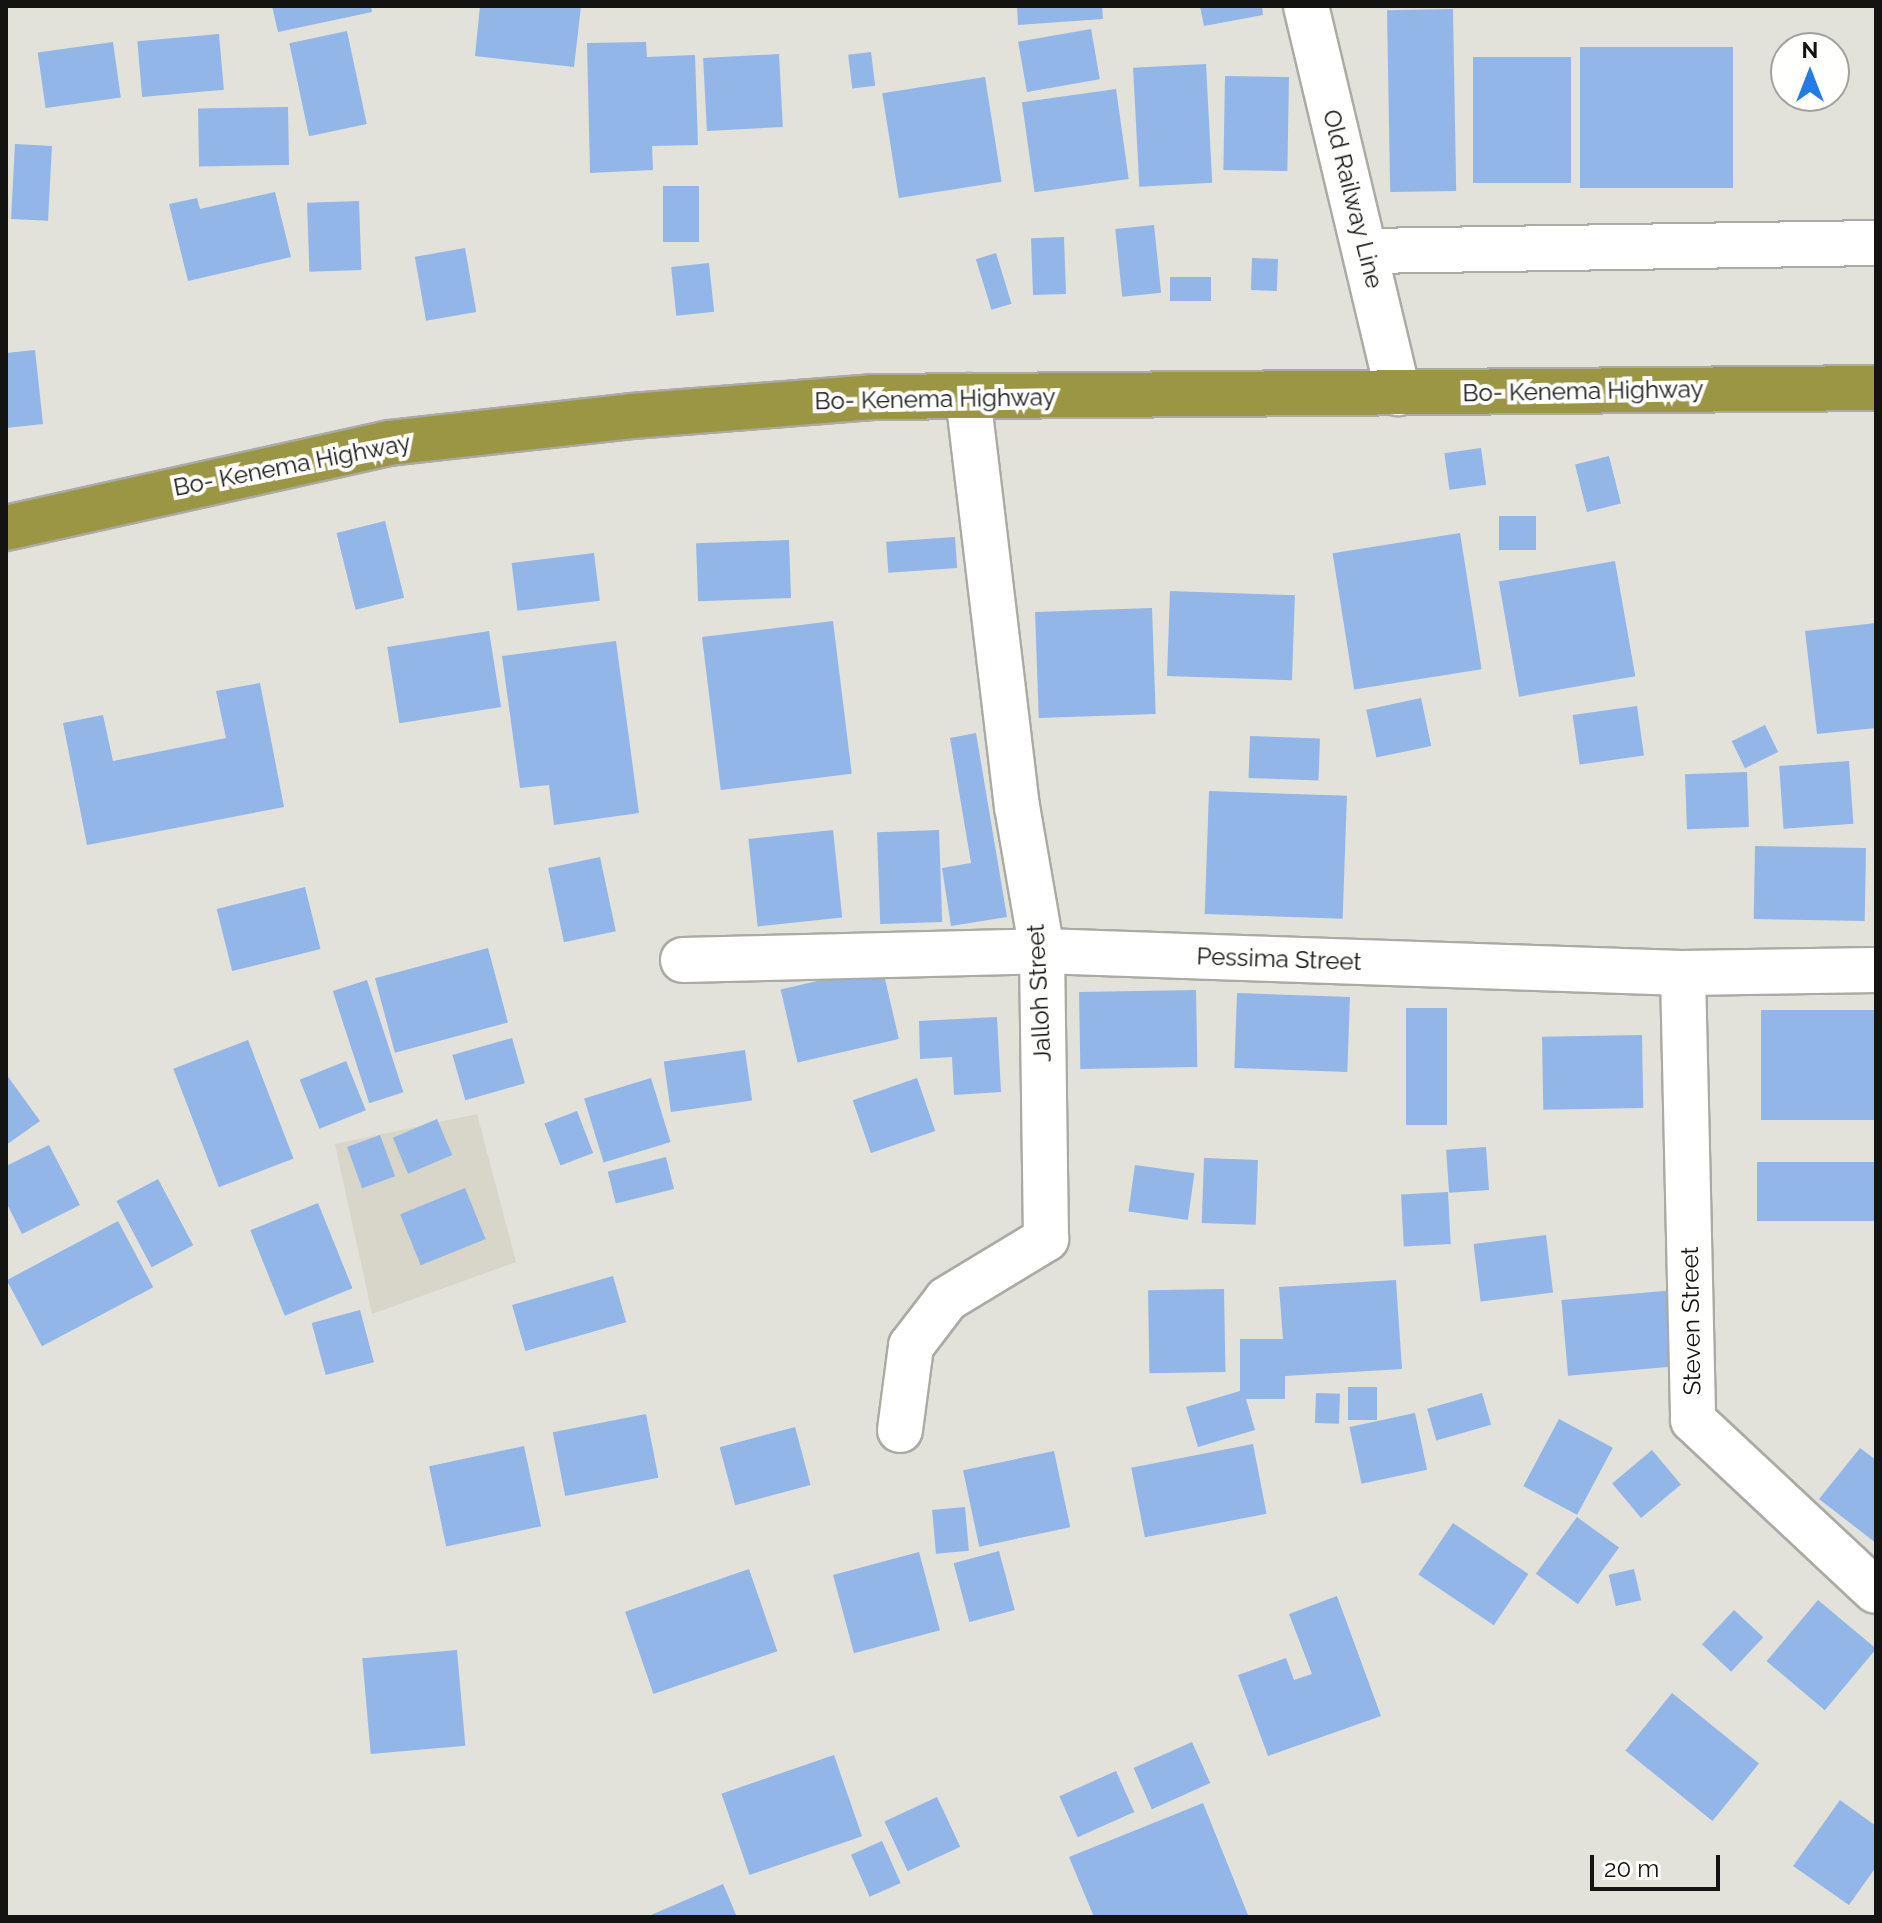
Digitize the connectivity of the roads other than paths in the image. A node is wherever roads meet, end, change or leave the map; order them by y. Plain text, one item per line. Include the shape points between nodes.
1 (1306, 6) edge
2 (1876, 243) edge
3 (1367, 251) junction
4 (1876, 388) edge
5 (1398, 393) junction
6 (968, 396) junction
7 (6, 528) edge
8 (1042, 951) junction
9 (683, 960) dead end
10 (1876, 970) edge
11 (1683, 973) junction
12 (900, 1430) dead end
13 (1876, 1591) edge

1 - 3 street, Old Railway Line
2 - 3 street
3 - 5 street, Old Railway Line
4 - 5 highway, Bo- Kenema Highway
5 - 6 highway, Bo- Kenema Highway
6 - 7 highway, Bo- Kenema Highway via 872,397 632,416 389,443
6 - 8 street, Jalloh Street via 1017,807
8 - 9 street, Pessima Street
8 - 11 street, Pessima Street
8 - 12 street, Jalloh Street via 1046,1239 947,1299 911,1346
10 - 11 street, Pessima Street
11 - 13 street, Steven Street via 1693,1420

